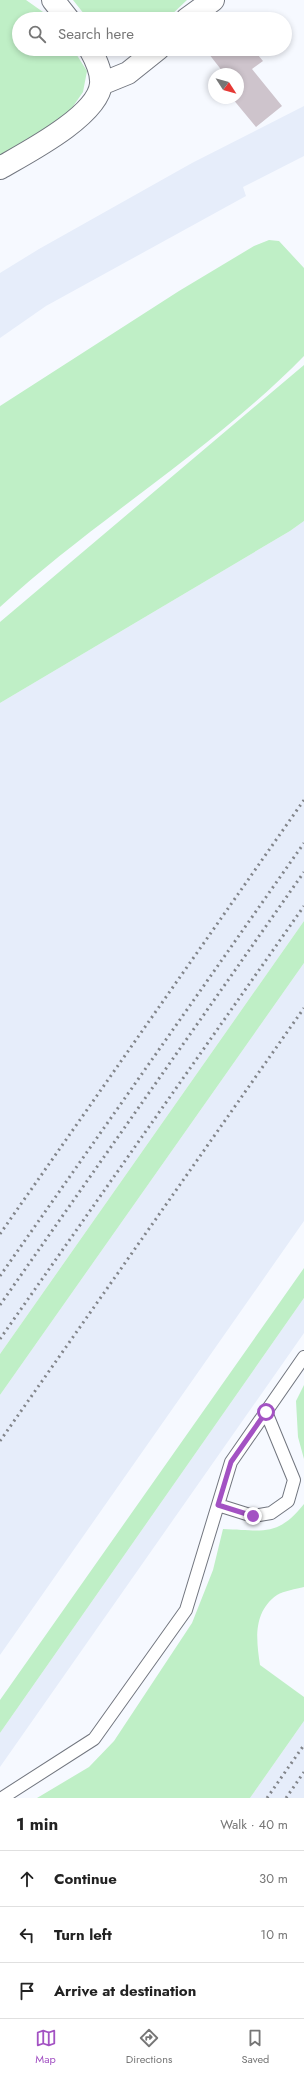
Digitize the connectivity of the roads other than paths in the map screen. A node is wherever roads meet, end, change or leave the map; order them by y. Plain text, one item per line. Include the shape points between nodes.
1 (53, 0) edge
2 (213, 0) edge
3 (62, 12) edge
4 (197, 12) edge
5 (94, 56) edge
6 (149, 56) edge
7 (101, 84) junction
8 (0, 168) edge
9 (304, 1357) edge
10 (266, 1412) junction
11 (218, 1505) junction
12 (2, 1798) edge

1 - 3 street
2 - 4 street
5 - 7 street
6 - 7 street via 128,73
7 - 8 street via 94,101 63,131
9 - 10 lane
10 - 11 lane via 231,1462
10 - 11 lane via 294,1480 288,1501 271,1513 253,1516
11 - 12 lane via 186,1610 94,1739

